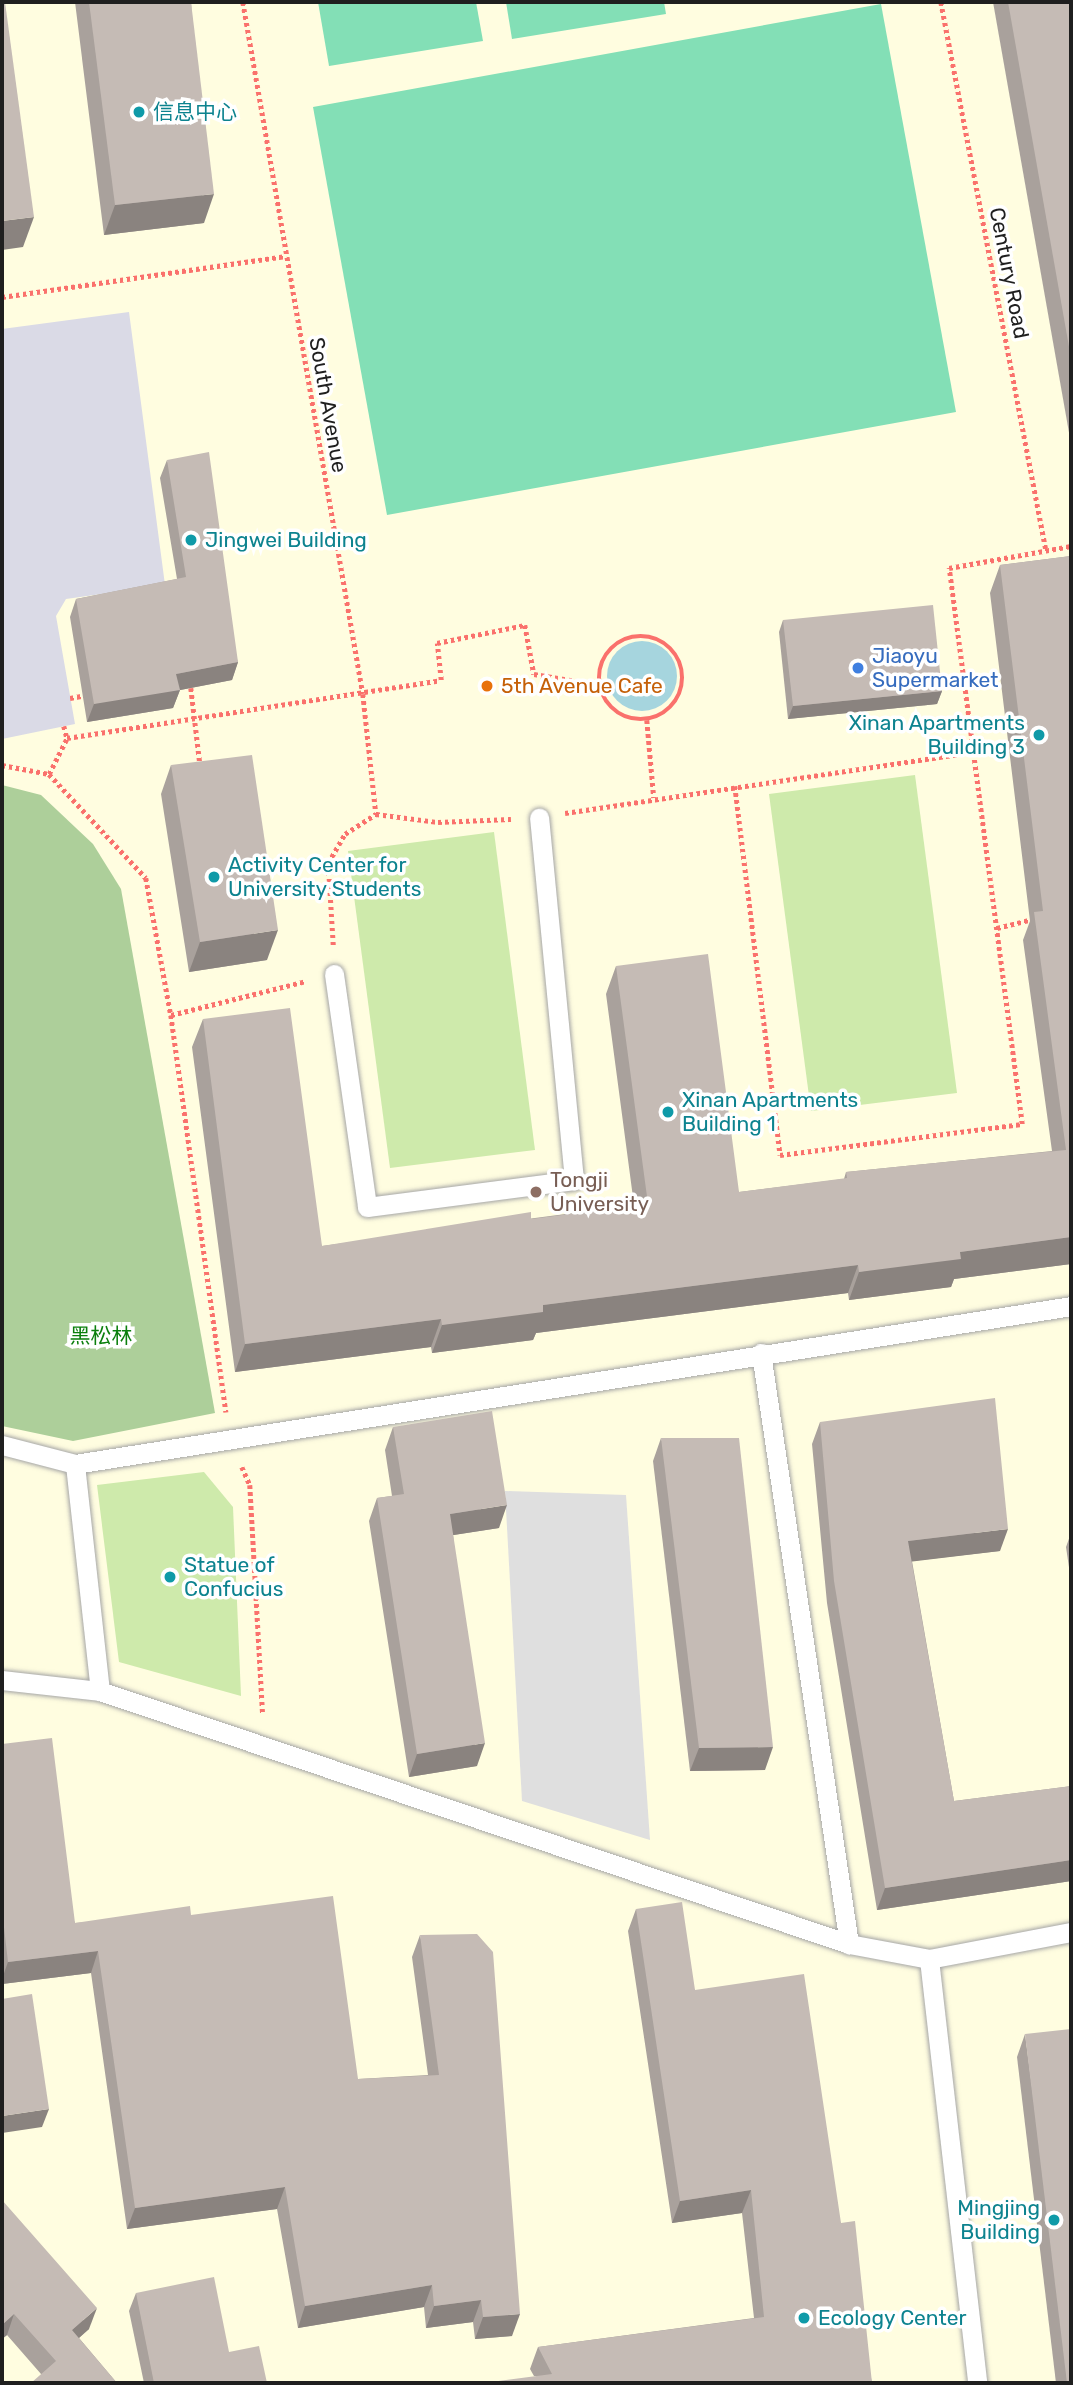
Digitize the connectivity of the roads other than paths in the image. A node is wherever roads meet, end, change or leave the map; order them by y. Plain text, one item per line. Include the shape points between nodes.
1 (539, 818) dead end
2 (334, 974) dead end
3 (1071, 1306) edge
4 (761, 1353) junction
5 (2, 1445) edge
6 (75, 1464) junction
7 (2, 1680) edge
8 (100, 1691) junction
9 (1071, 1932) edge
10 (849, 1944) junction
11 (929, 1959) junction
12 (977, 2383) edge

1 - 2 lane via 574,1180 367,1207
3 - 4 lane
4 - 6 lane
4 - 10 lane
5 - 6 lane
6 - 8 lane
7 - 8 lane
8 - 10 lane
9 - 11 lane
10 - 11 lane
11 - 12 lane

